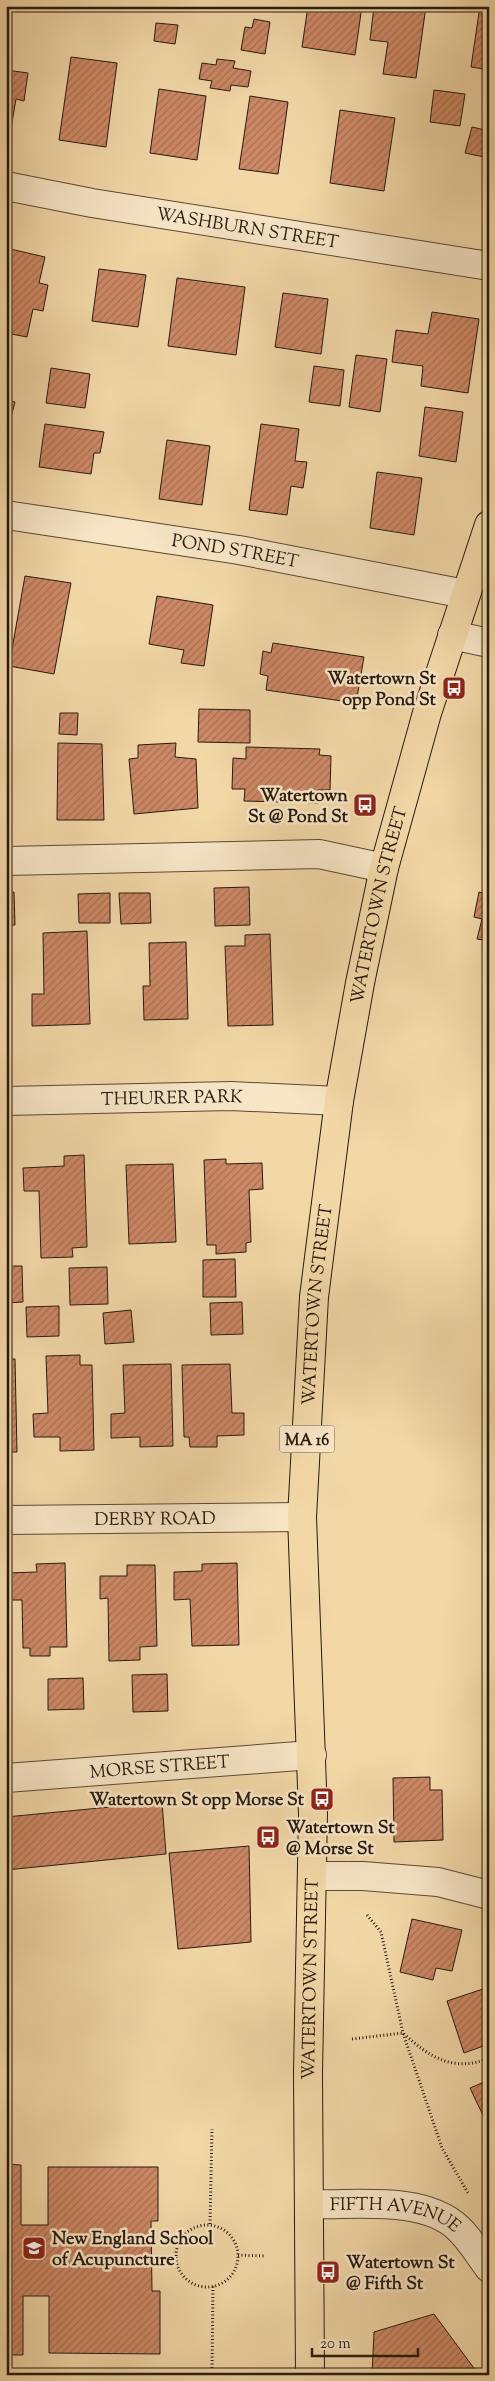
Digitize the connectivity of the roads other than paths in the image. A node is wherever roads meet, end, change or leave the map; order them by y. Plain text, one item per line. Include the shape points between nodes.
1 (6, 186) edge
2 (489, 266) edge
3 (6, 515) edge
4 (489, 525) edge
5 (465, 594) junction
6 (452, 635) junction
7 (489, 643) edge
8 (6, 862) edge
9 (384, 868) junction
10 (339, 1100) junction
11 (6, 1101) edge
12 (302, 1517) junction
13 (6, 1520) edge
14 (312, 1755) junction
15 (6, 1778) edge
16 (312, 1876) junction
17 (489, 1895) edge
18 (309, 2204) junction
19 (489, 2268) edge
20 (310, 2375) edge

1 - 2 street, WASHBURN STREET via 102,205
3 - 5 street, POND STREET via 239,550
4 - 5 main road, WATERTOWN STREET / MA 16
5 - 6 main road, WATERTOWN STREET / MA 16
6 - 7 street
6 - 9 main road, WATERTOWN STREET / MA 16 via 404,789
8 - 9 street via 319,854
9 - 10 main road, WATERTOWN STREET / MA 16
10 - 11 street, THEURER PARK via 231,1096
10 - 12 main road, WATERTOWN STREET / MA 16 via 314,1297
12 - 13 street, DERBY ROAD
12 - 14 main road, WATERTOWN STREET / MA 16
14 - 15 street, MORSE STREET
14 - 16 main road, WATERTOWN STREET / MA 16
16 - 17 street via 438,1882
16 - 18 main road, WATERTOWN STREET / MA 16
18 - 19 street, FIFTH AVENUE via 410,2206 432,2211 459,2228
18 - 20 main road, WATERTOWN STREET / MA 16

